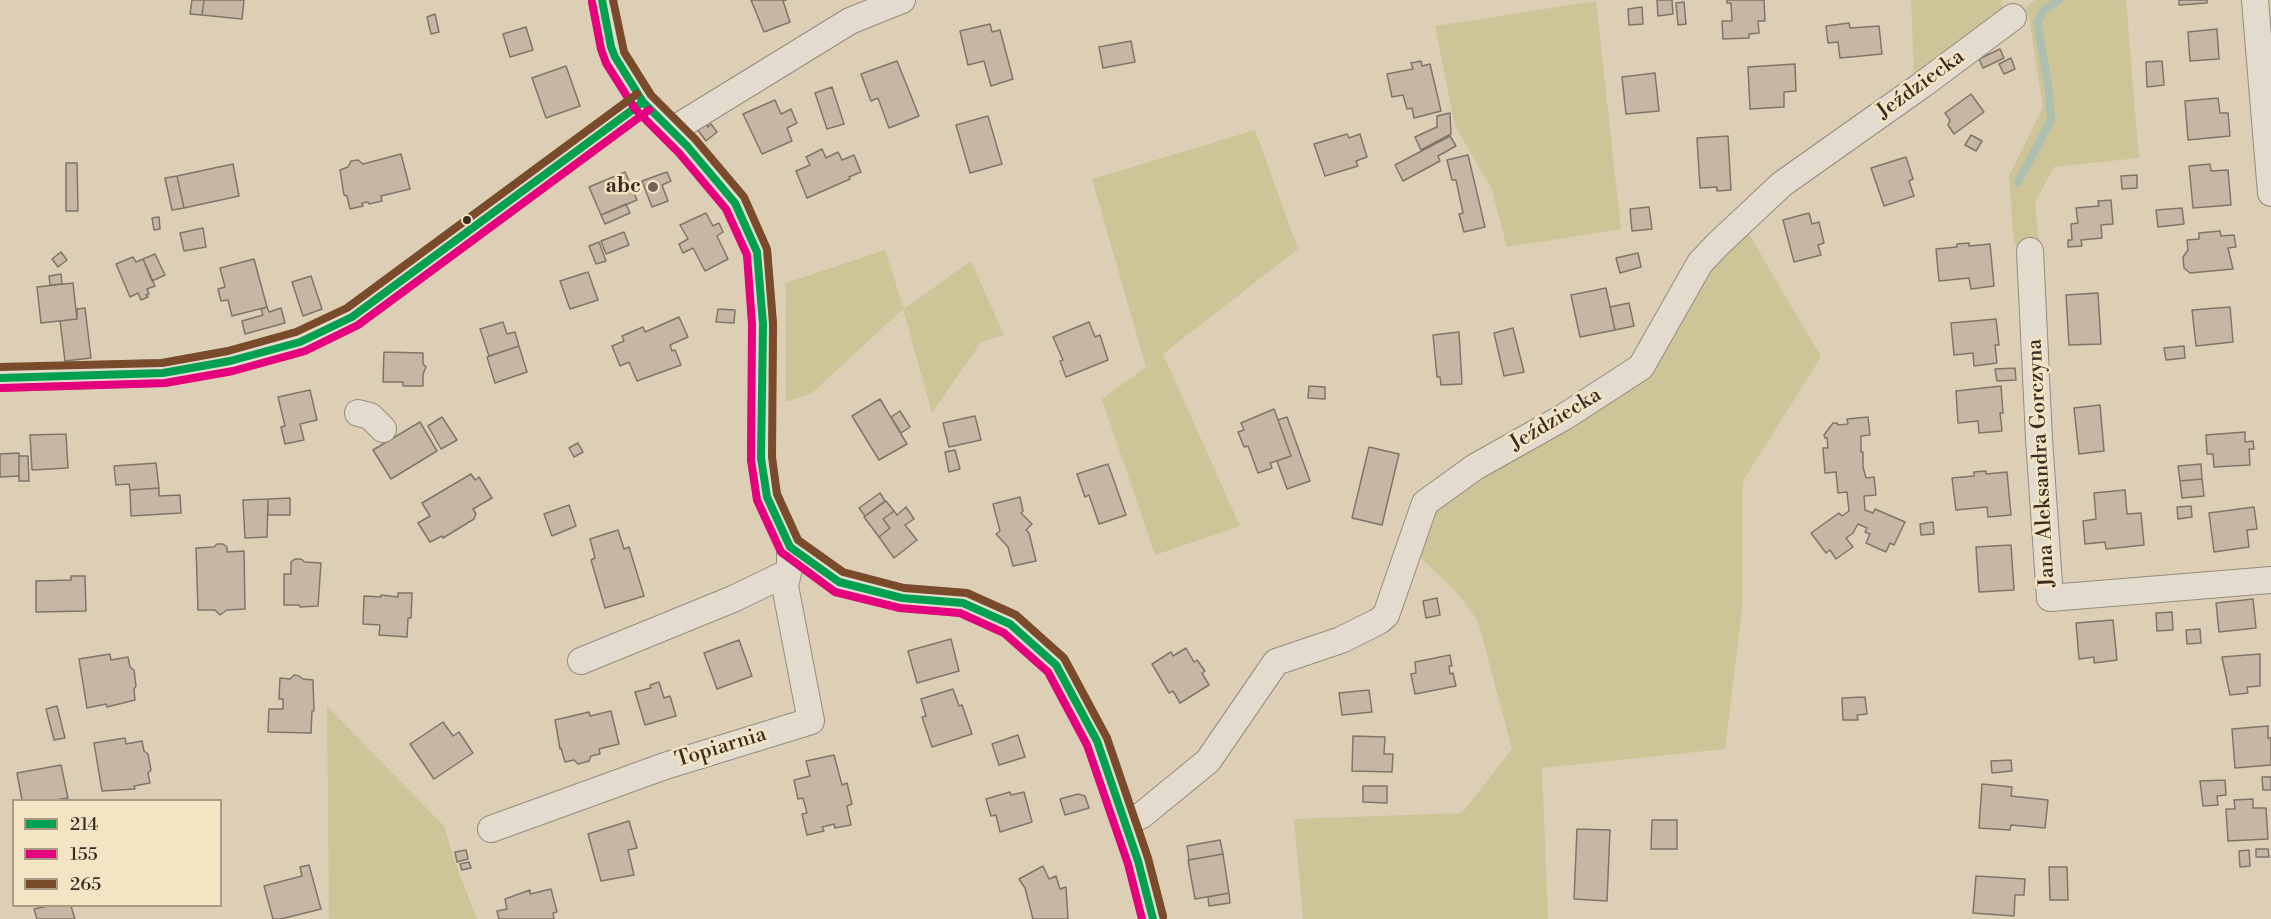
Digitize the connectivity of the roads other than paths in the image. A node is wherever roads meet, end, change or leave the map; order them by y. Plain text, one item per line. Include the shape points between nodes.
1 (602, 0) edge
2 (902, 0) edge
3 (2255, 0) edge
4 (2013, 16) dead end
5 (643, 102) junction
6 (671, 131) junction
7 (2271, 193) edge
8 (2030, 251) dead end
9 (0, 378) edge
10 (358, 413) dead end
11 (383, 429) dead end
12 (790, 547) junction
13 (787, 573) junction
14 (2271, 580) edge
15 (581, 661) dead end
16 (1125, 823) junction
17 (491, 829) dead end
18 (1153, 919) edge

1 - 5 street via 615,57
2 - 6 street via 850,21
3 - 7 street
4 - 16 street, Jeździecka via 1782,184 1718,244 1700,263 1641,367 1564,417 1475,467 1425,503 1386,615 1341,640 1276,662 1208,761 1142,815
5 - 6 street
5 - 9 street via 352,317 300,342 230,361 163,373
6 - 12 street via 735,203 757,252 763,324 761,458 766,497
8 - 14 street, Jana Aleksandra Gorczyna via 2050,597
10 - 11 street via 370,416
12 - 13 street, Topiarnia
12 - 16 street via 839,582 902,598 963,603 1010,624 1056,664 1097,741
13 - 15 street
13 - 17 street, Topiarnia via 785,586 811,721 665,766
16 - 18 street

